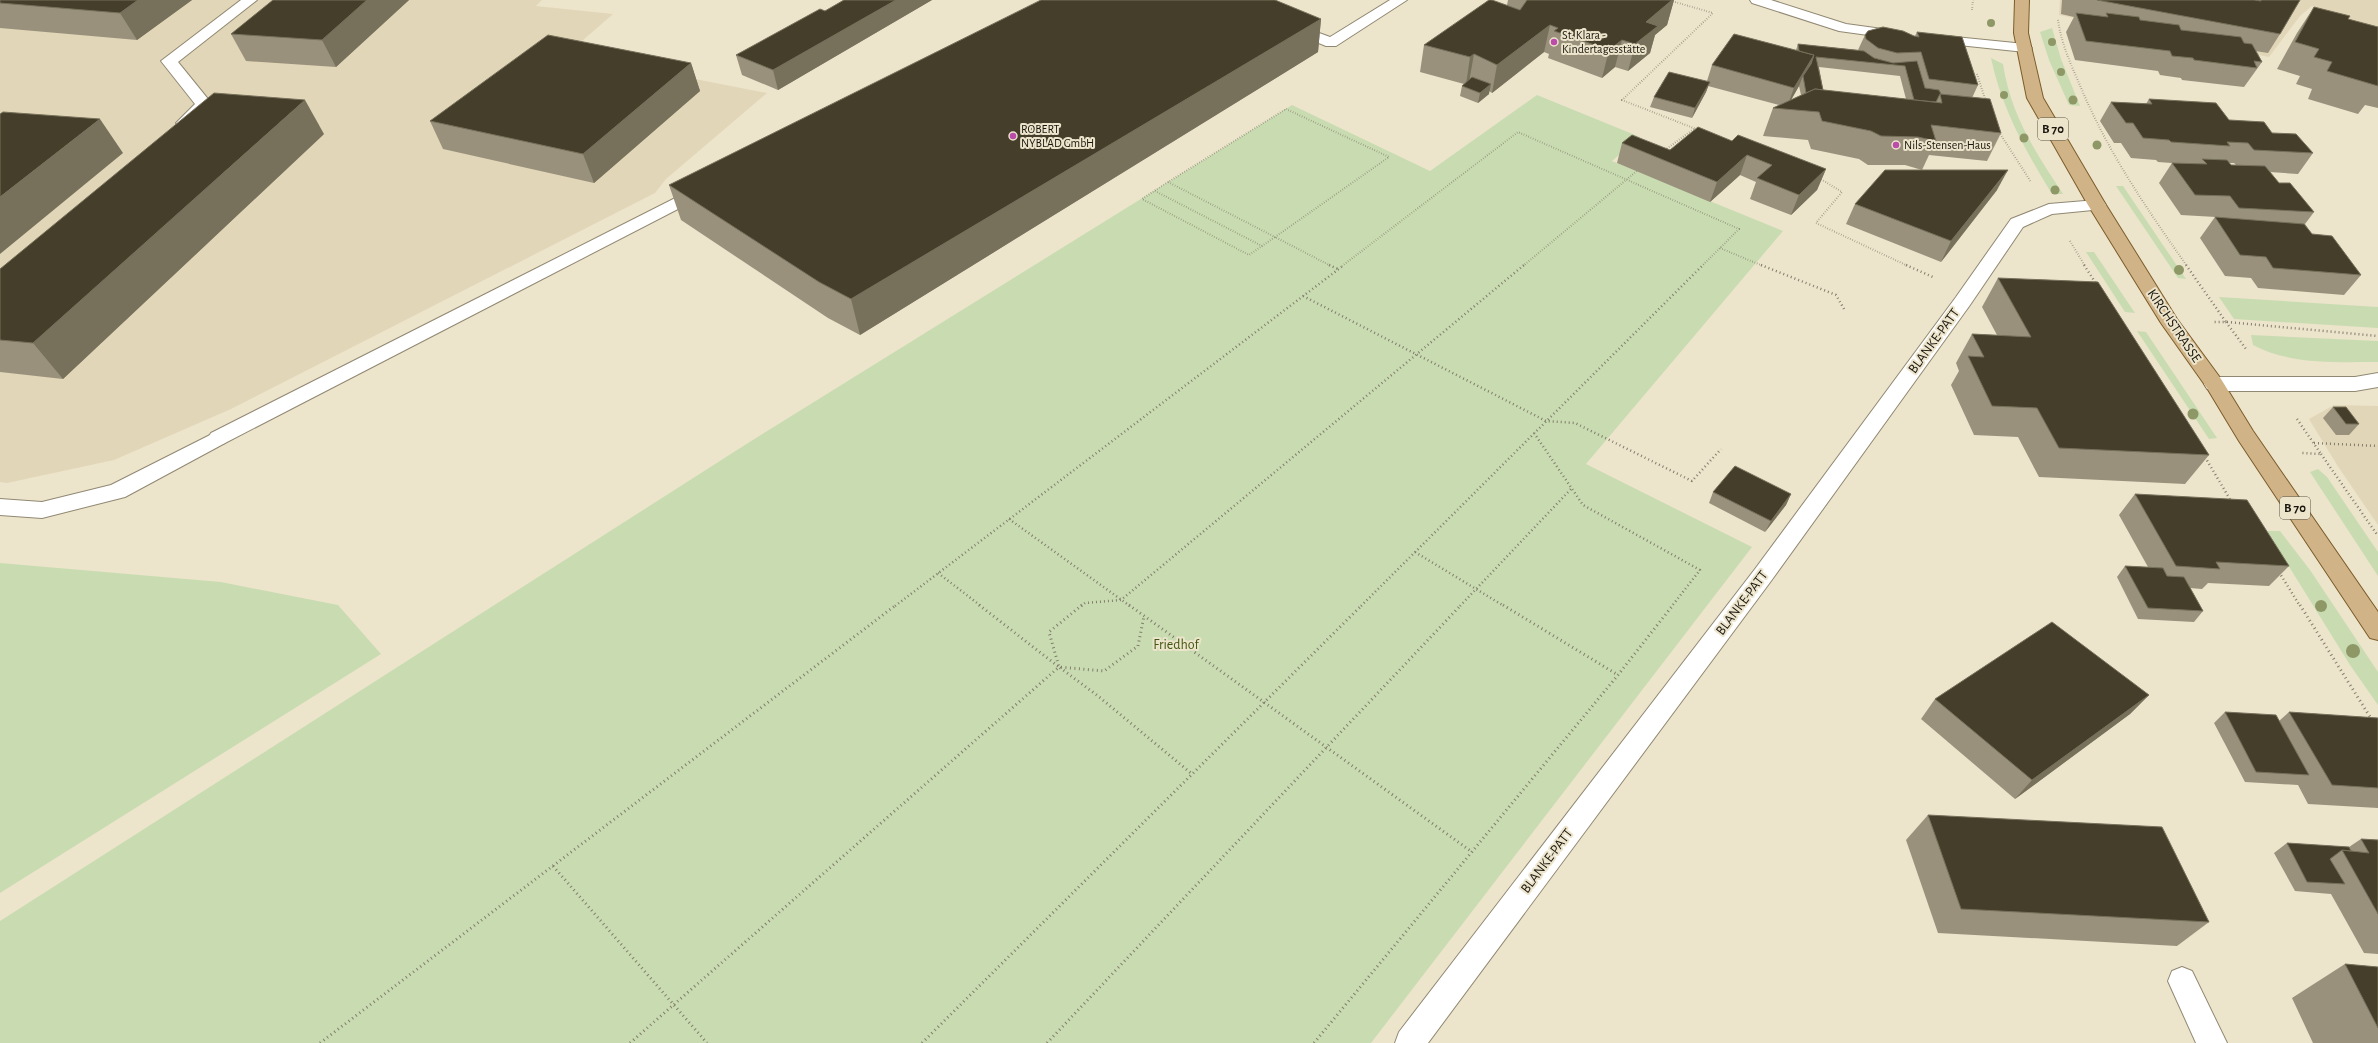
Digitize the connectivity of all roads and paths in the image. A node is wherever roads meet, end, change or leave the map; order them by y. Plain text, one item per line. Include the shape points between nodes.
1 (250, 0) edge
2 (1400, 0) edge
3 (1668, 0) edge
4 (1757, 0) edge
5 (1973, 0) edge
6 (2022, 0) edge
7 (1281, 22) edge
8 (1971, 42) junction
9 (2025, 48) junction
10 (1988, 105) edge
11 (1996, 125) edge
12 (1695, 128) junction
13 (175, 131) edge
14 (1701, 131) edge
15 (1663, 152) edge
16 (1644, 166) edge
17 (1816, 176) edge
18 (1625, 179) junction
19 (716, 182) edge
20 (1168, 182) junction
21 (1155, 191) junction
22 (2097, 205) junction
23 (2049, 209) junction
24 (1275, 238) junction
25 (1262, 246) junction
26 (1720, 248) junction
27 (1338, 269) junction
28 (1968, 293) junction
29 (1303, 296) junction
30 (1844, 309) dead end
31 (2226, 322) dead end
32 (2378, 336) edge
33 (1418, 355) junction
34 (2378, 380) edge
35 (2214, 384) junction
36 (1546, 421) junction
37 (1534, 433) junction
38 (2314, 443) dead end
39 (2378, 446) edge
40 (1721, 449) dead end
41 (2321, 454) dead end
42 (2204, 455) edge
43 (1572, 489) junction
44 (0, 507) edge
45 (2235, 508) edge
46 (1009, 519) junction
47 (2378, 536) edge
48 (1415, 552) junction
49 (2275, 567) edge
50 (938, 573) junction
51 (1477, 589) junction
52 (1121, 600) junction
53 (1144, 616) junction
54 (2378, 631) edge
55 (1059, 667) junction
56 (1618, 675) junction
57 (1264, 703) junction
58 (2374, 723) edge
59 (1327, 748) junction
60 (1192, 774) junction
61 (1472, 852) junction
62 (553, 866) junction
63 (2182, 981) dead end
64 (674, 1006) junction
65 (320, 1043) edge
66 (630, 1043) edge
67 (707, 1043) edge
68 (922, 1043) edge
69 (1047, 1043) edge
70 (1314, 1043) edge
71 (1410, 1043) edge
72 (2212, 1043) edge

1 - 13 street via 169,61 204,104
2 - 7 street via 1331,43
3 - 12 path via 1713,13 1622,100
4 - 8 street via 1844,28 1913,38
5 - 8 path
6 - 9 main road, KIRCHSTRASSE / B 70 via 2021,33
8 - 9 street
8 - 10 path via 1979,85
9 - 22 main road, KIRCHSTRASSE / B 70 via 2035,98
11 - 23 path
12 - 14 path
12 - 15 path
16 - 18 path
17 - 28 path via 1842,192 1816,223
18 - 26 path via 1738,229
18 - 27 path via 1518,132
18 - 33 path
19 - 44 street via 117,491 42,510
20 - 21 path
20 - 24 path
20 - 24 path via 1286,109 1389,157
21 - 25 path
21 - 25 path via 1142,199 1249,255
22 - 23 street, BLANKE-PATT
22 - 35 main road, KIRCHSTRASSE / B 70 via 2170,323
23 - 28 street, BLANKE-PATT via 2017,223
24 - 25 path
24 - 27 path
26 - 30 path via 1836,295
26 - 36 path
27 - 29 path
28 - 71 street, BLANKE-PATT via 1758,581
29 - 33 path
29 - 46 path
31 - 32 path
33 - 36 path
33 - 52 path
34 - 35 street via 2355,384
35 - 54 main road, KIRCHSTRASSE / B 70 via 2246,436
36 - 37 path
36 - 40 path via 1575,423 1692,481
37 - 43 path
37 - 48 path
38 - 39 path
41 - 47 path
42 - 45 path
43 - 51 path
43 - 56 path via 1583,505 1700,570
46 - 50 path
46 - 52 path
48 - 51 path
48 - 57 path
49 - 58 path
50 - 55 path
50 - 62 path
51 - 56 path
51 - 59 path
52 - 53 path
52 - 55 path via 1085,603 1049,632
53 - 55 path via 1138,646 1104,671
53 - 57 path
55 - 60 path
55 - 64 path
56 - 61 path
57 - 59 path
57 - 60 path
59 - 61 path
59 - 69 path
60 - 68 path
61 - 70 path
62 - 64 path
62 - 65 path
63 - 72 street
64 - 66 path
64 - 67 path

